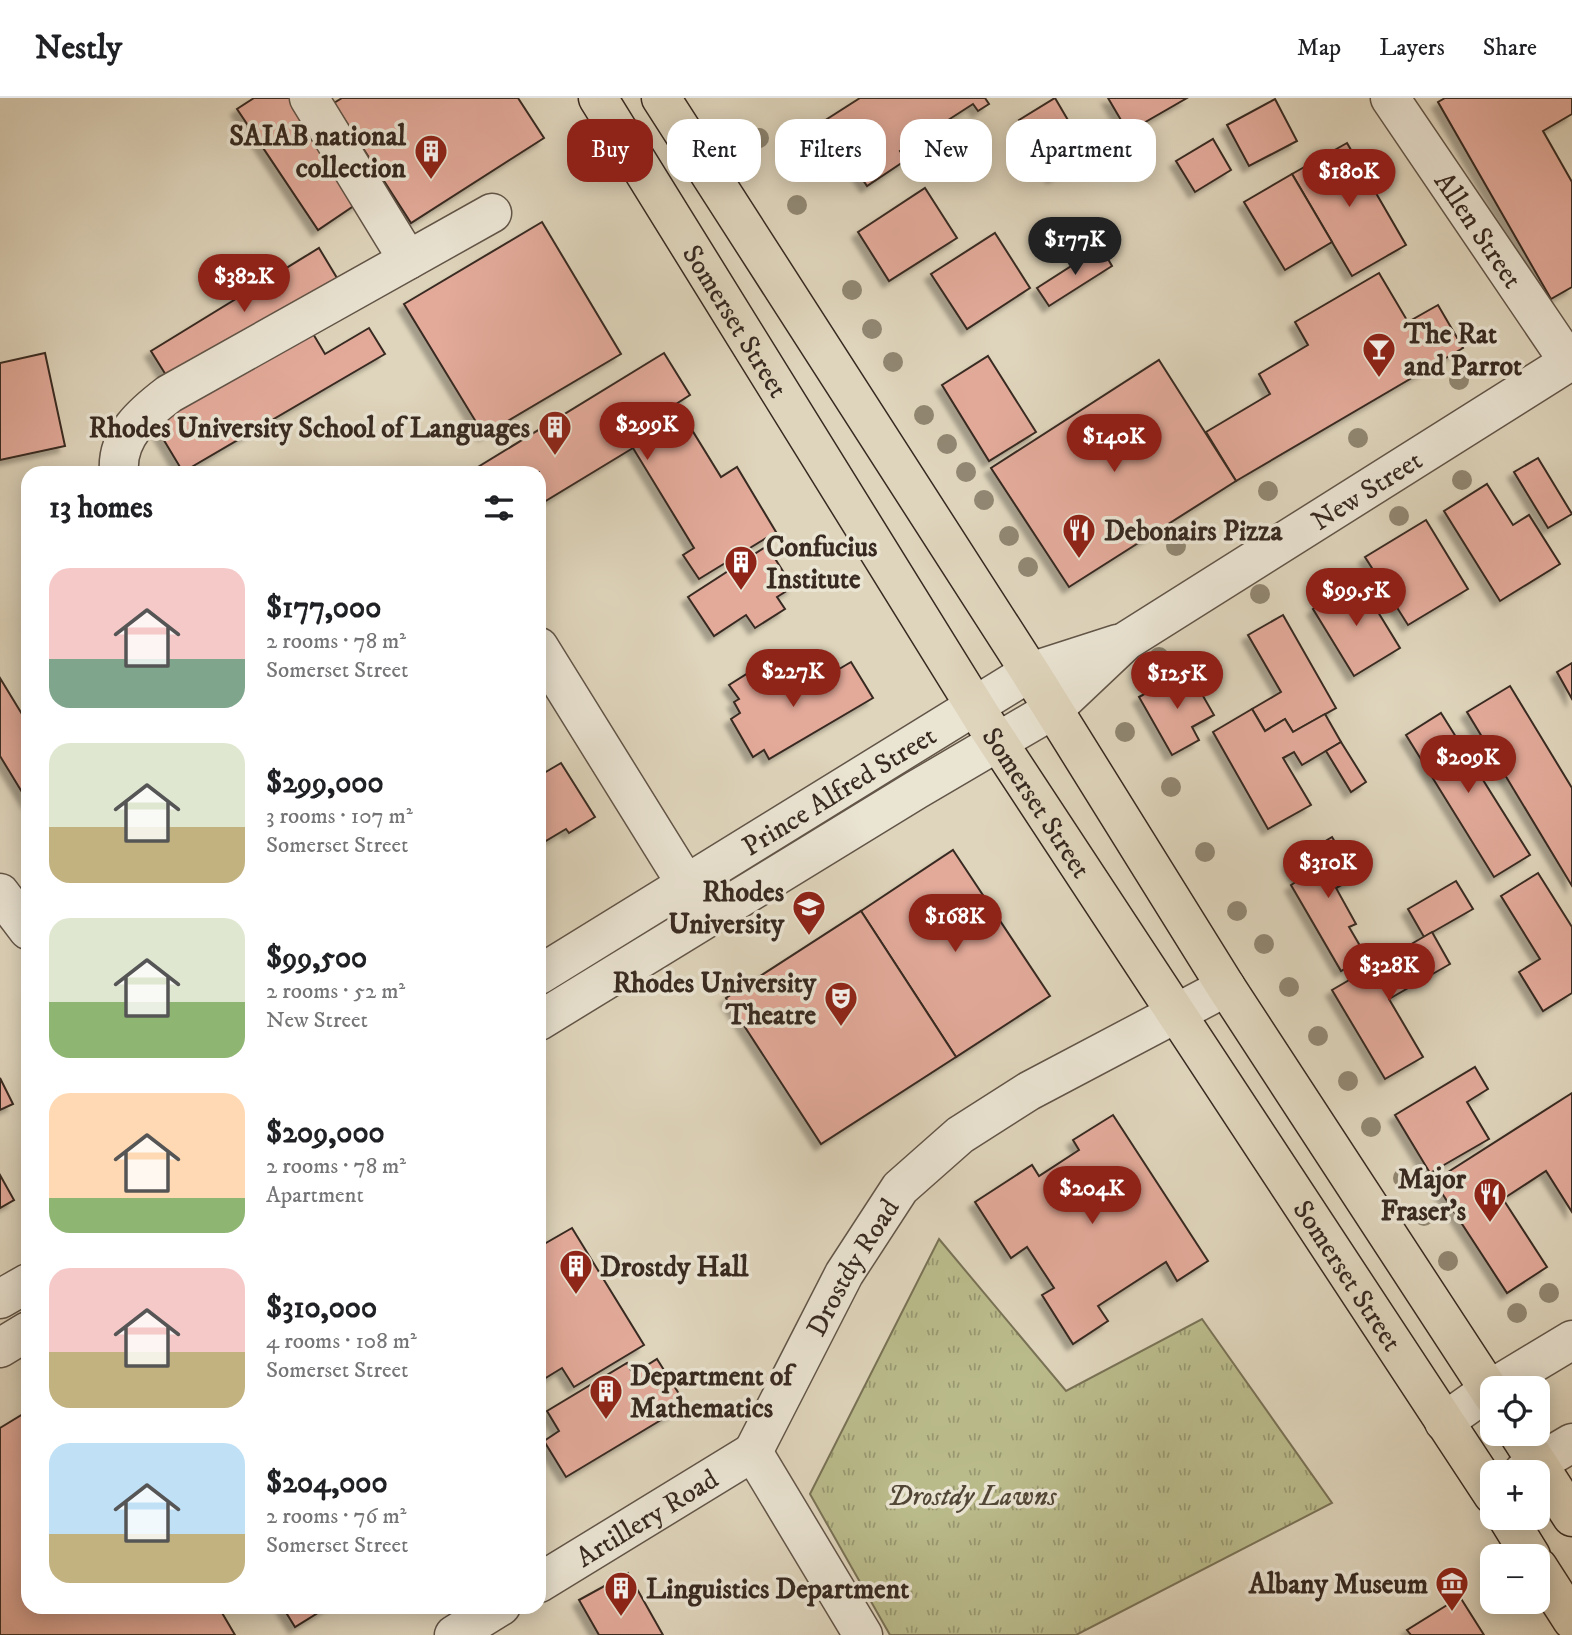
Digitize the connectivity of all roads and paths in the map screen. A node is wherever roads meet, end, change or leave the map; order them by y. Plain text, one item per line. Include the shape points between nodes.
1 (309, 98) edge
2 (598, 98) edge
3 (661, 98) edge
4 (1399, 101) edge
5 (492, 213) dead end
6 (408, 260) junction
7 (1571, 361) edge
8 (119, 466) edge
9 (1126, 641) junction
10 (546, 658) edge
11 (1030, 672) junction
12 (974, 706) junction
13 (1054, 709) junction
14 (998, 743) junction
15 (687, 886) junction
16 (0, 893) edge
17 (708, 919) junction
18 (21, 921) edge
19 (21, 934) edge
20 (0, 945) edge
21 (546, 971) edge
22 (1226, 987) junction
23 (1177, 1013) junction
24 (546, 1017) edge
25 (21, 1287) edge
26 (0, 1299) edge
27 (21, 1335) edge
28 (1572, 1340) edge
29 (0, 1348) edge
30 (1480, 1376) edge
31 (1517, 1376) edge
32 (1480, 1400) edge
33 (1444, 1422) junction
34 (1572, 1443) edge
35 (753, 1452) junction
36 (1526, 1456) edge
37 (1480, 1475) edge
38 (1572, 1517) edge
39 (546, 1579) edge
40 (1550, 1586) edge
41 (488, 1614) edge
42 (1572, 1620) edge
43 (454, 1635) edge
44 (863, 1635) edge

1 - 6 street
2 - 12 main road, Somerset Street
3 - 11 main road, Somerset Street
4 - 7 street, Allen Street
5 - 6 street
6 - 8 street via 169,394 137,418
7 - 9 street, New Street
9 - 11 street, New Street
9 - 13 street, New Street
10 - 15 street
11 - 12 street, Prince Alfred Street
11 - 13 main road, Somerset Street
12 - 14 main road, Somerset Street
12 - 15 street, Prince Alfred Street
13 - 14 street, Prince Alfred Street
13 - 22 main road, Somerset Street
14 - 17 street, Prince Alfred Street
14 - 23 main road, Somerset Street
15 - 17 street
15 - 21 street, Prince Alfred Street
16 - 18 street
17 - 24 street, Prince Alfred Street
19 - 20 street
22 - 23 street, Drostdy Road
22 - 30 main road, Somerset Street
23 - 33 main road, Somerset Street
23 - 35 street, Drostdy Road via 1029,1091 960,1135 900,1188 844,1274
25 - 26 street
27 - 29 street
28 - 31 street
32 - 33 street
33 - 37 main road, Somerset Street
34 - 36 street
35 - 39 street, Artillery Road
35 - 44 street
36 - 38 main road
40 - 42 main road
41 - 43 street

